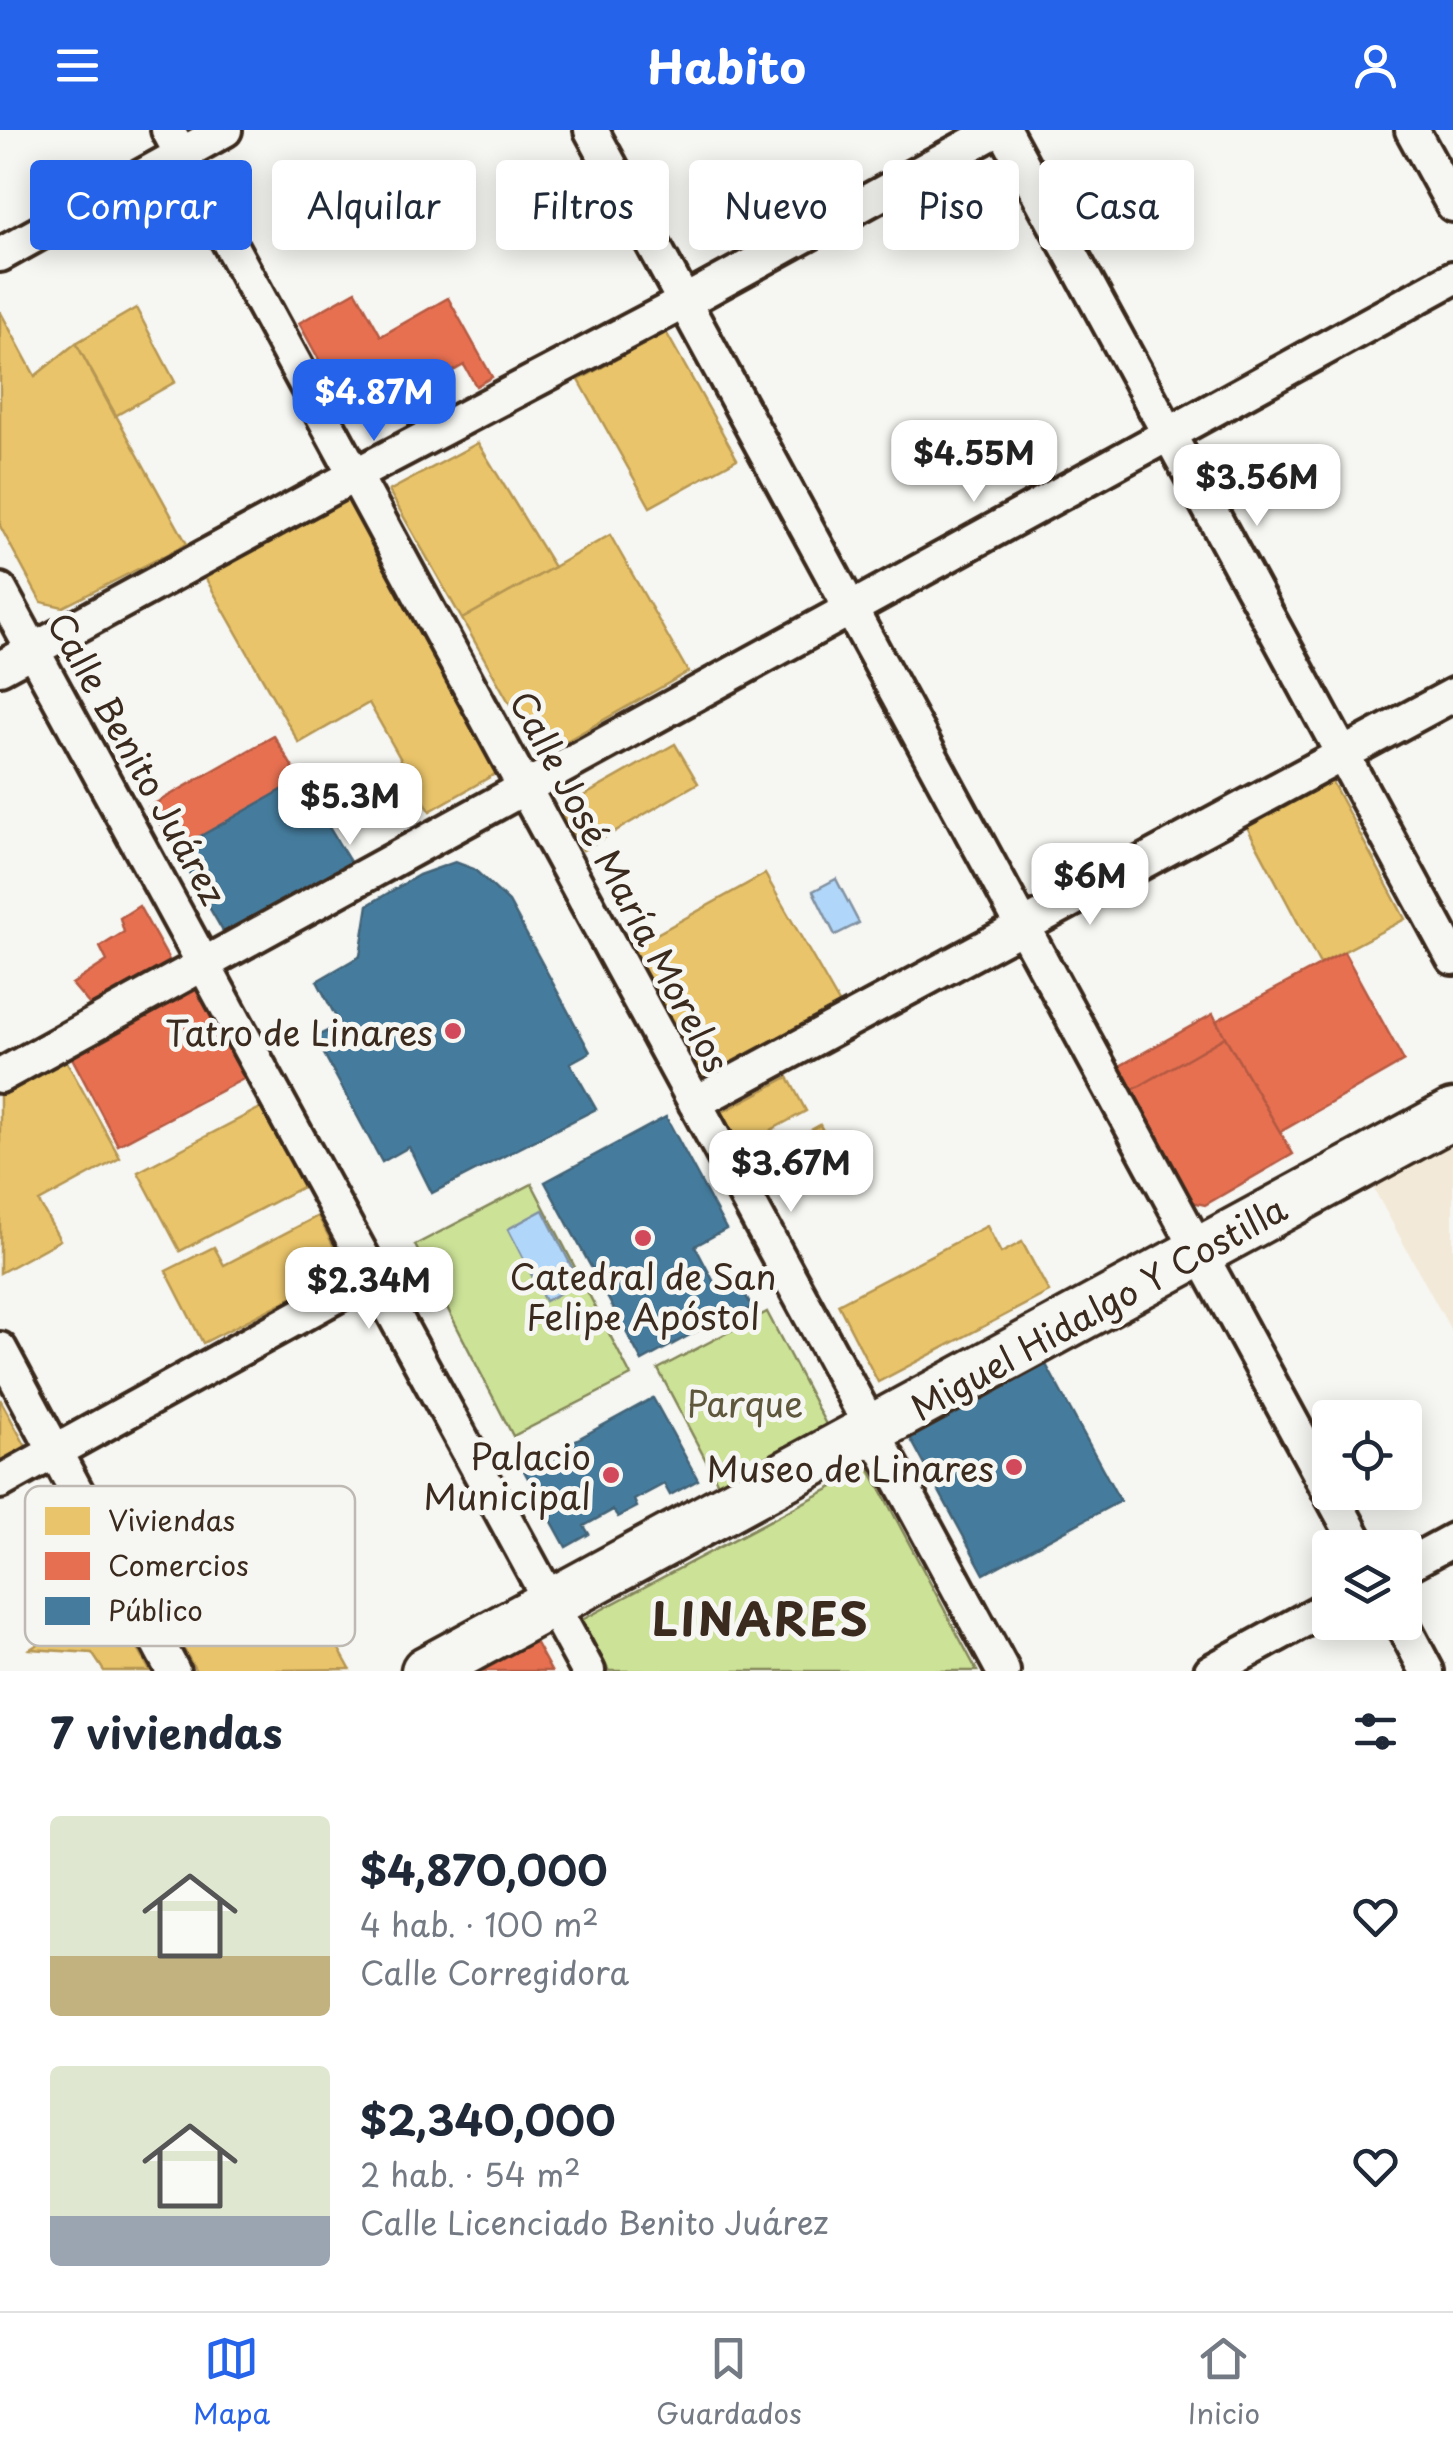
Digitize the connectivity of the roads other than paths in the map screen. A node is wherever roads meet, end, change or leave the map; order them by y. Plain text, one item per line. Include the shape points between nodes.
1 (226, 130) edge
2 (591, 130) edge
3 (1001, 130) edge
4 (1412, 130) edge
5 (174, 142) edge
6 (1453, 205) edge
7 (0, 255) edge
8 (1453, 278) edge
9 (686, 301) junction
10 (1169, 434) junction
11 (354, 475) junction
12 (0, 590) edge
13 (852, 608) junction
14 (34, 652) junction
15 (0, 668) edge
16 (1453, 695) edge
17 (1345, 756) junction
18 (525, 788) junction
19 (1022, 928) junction
20 (1453, 958) edge
21 (205, 964) junction
22 (0, 1076) edge
23 (696, 1102) junction
24 (1453, 1114) edge
25 (1199, 1252) junction
26 (374, 1276) junction
27 (0, 1349) edge
28 (871, 1432) junction
29 (56, 1452) junction
30 (0, 1482) edge
31 (74, 1486) edge
32 (1350, 1530) edge
33 (1453, 1540) edge
34 (1422, 1557) edge
35 (552, 1604) junction
36 (1312, 1616) edge
37 (1410, 1640) edge
38 (160, 1646) edge
39 (173, 1671) edge
40 (426, 1671) edge
41 (588, 1671) edge
42 (1003, 1671) edge
43 (1211, 1671) edge
44 (1427, 1671) edge

1 - 5 street
2 - 9 street
3 - 9 street
3 - 10 street
4 - 6 street
5 - 7 street
5 - 11 street, Calle José María Morelos
8 - 10 street
9 - 11 street
9 - 13 street
10 - 13 street
10 - 17 street
11 - 14 street
11 - 18 street, Calle José María Morelos
12 - 14 street, Calle Benito Juárez
13 - 18 street
13 - 19 street
14 - 15 street
14 - 21 street, Calle Benito Juárez
16 - 17 street
17 - 19 street
17 - 20 street
18 - 21 street
18 - 23 street, Calle José María Morelos
19 - 23 street
19 - 25 street
21 - 22 street
21 - 26 street, Calle Benito Juárez
23 - 28 street, Calle José María Morelos
24 - 25 main road, Miguel Hidalgo Y Costilla
25 - 28 main road, Miguel Hidalgo Y Costilla
25 - 32 street
26 - 29 street
26 - 35 street, Calle Benito Juárez
27 - 29 street
28 - 35 main road, Miguel Hidalgo Y Costilla
28 - 42 street, Calle José María Morelos
29 - 30 street
29 - 31 street
33 - 34 street
35 - 40 main road, Miguel Hidalgo Y Costilla
35 - 41 street, Calle Benito Juárez
36 - 43 street
37 - 44 street
38 - 39 street

